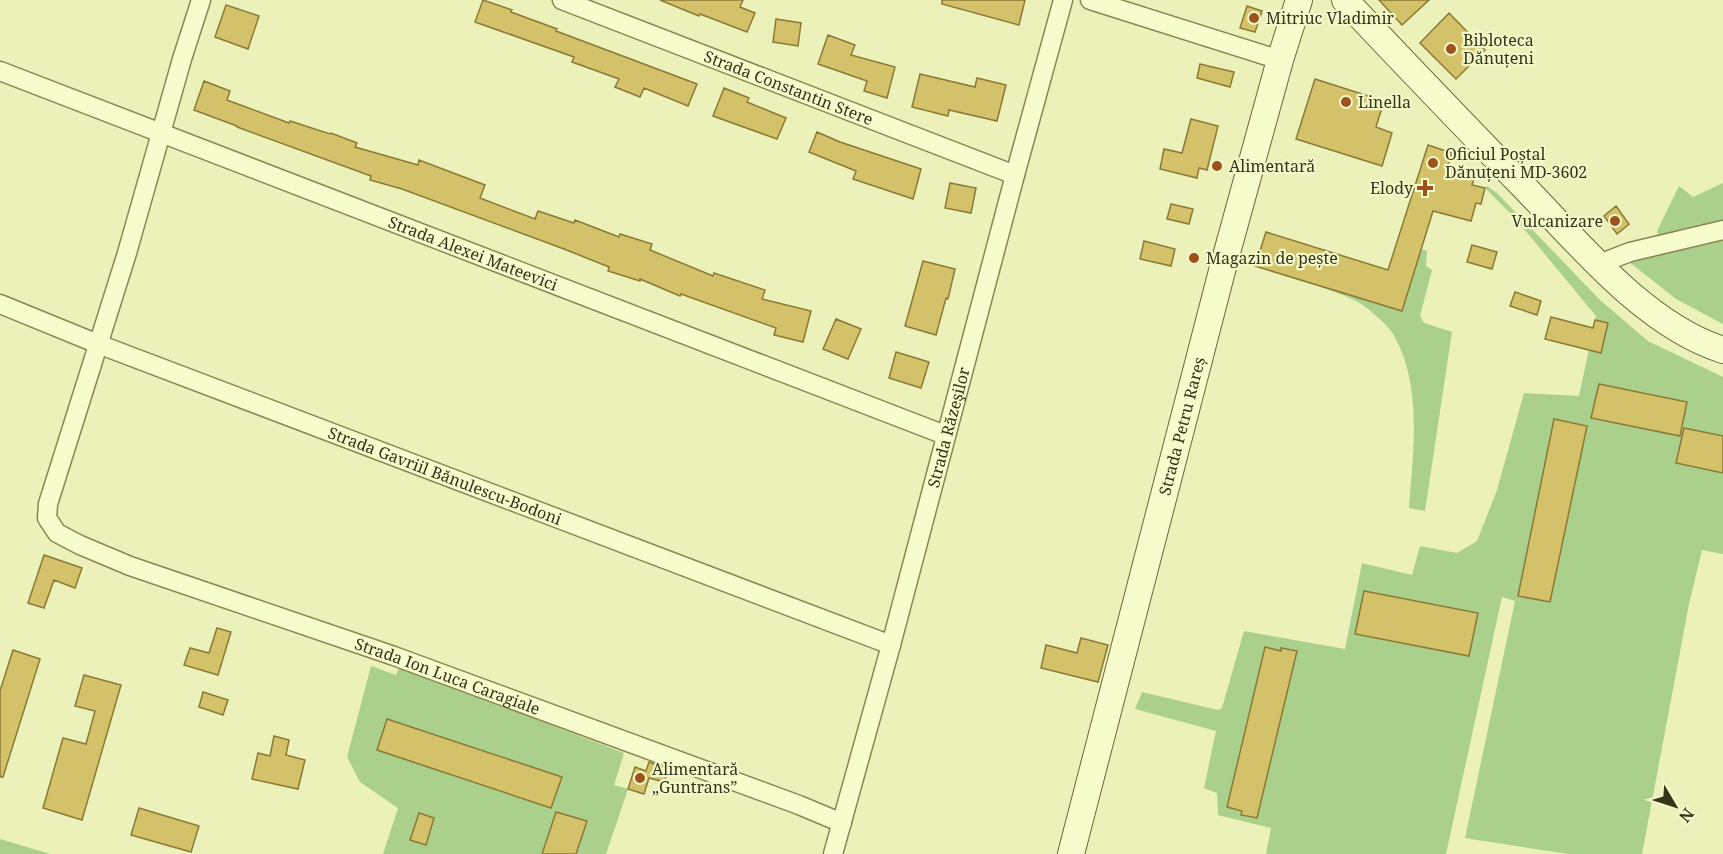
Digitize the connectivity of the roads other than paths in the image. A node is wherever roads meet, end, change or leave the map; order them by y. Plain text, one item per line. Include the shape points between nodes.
1 (201, 0) edge
2 (562, 0) edge
3 (1063, 0) edge
4 (1090, 0) edge
5 (1299, 0) edge
6 (1345, 0) edge
7 (1280, 60) junction
8 (0, 71) edge
9 (160, 134) junction
10 (1014, 175) junction
11 (1723, 230) edge
12 (1599, 264) junction
13 (0, 304) edge
14 (98, 344) junction
15 (1723, 350) edge
16 (945, 435) junction
17 (891, 645) junction
18 (842, 823) junction
19 (833, 854) edge
20 (1071, 854) edge

1 - 9 street
2 - 10 street, Strada Constantin Stere
3 - 10 street, Strada Răzeşilor
4 - 7 street
5 - 7 main road, Strada Petru Rareș
6 - 12 main road
7 - 20 main road, Strada Petru Rareș
8 - 9 street, Strada Alexei Mateevici
9 - 14 street
9 - 16 street, Strada Alexei Mateevici
10 - 16 street, Strada Răzeşilor
11 - 12 street via 1630,252
12 - 15 main road via 1660,319
13 - 14 street, Strada Gavriil Bănulescu-Bodoni
14 - 17 street, Strada Gavriil Bănulescu-Bodoni
14 - 18 street, Strada Ion Luca Caragiale via 48,504 47,518 53,529 70,541 130,566 394,656
16 - 17 street, Strada Răzeşilor
17 - 18 street, Strada Răzeşilor
18 - 19 street, Strada Răzeşilor

